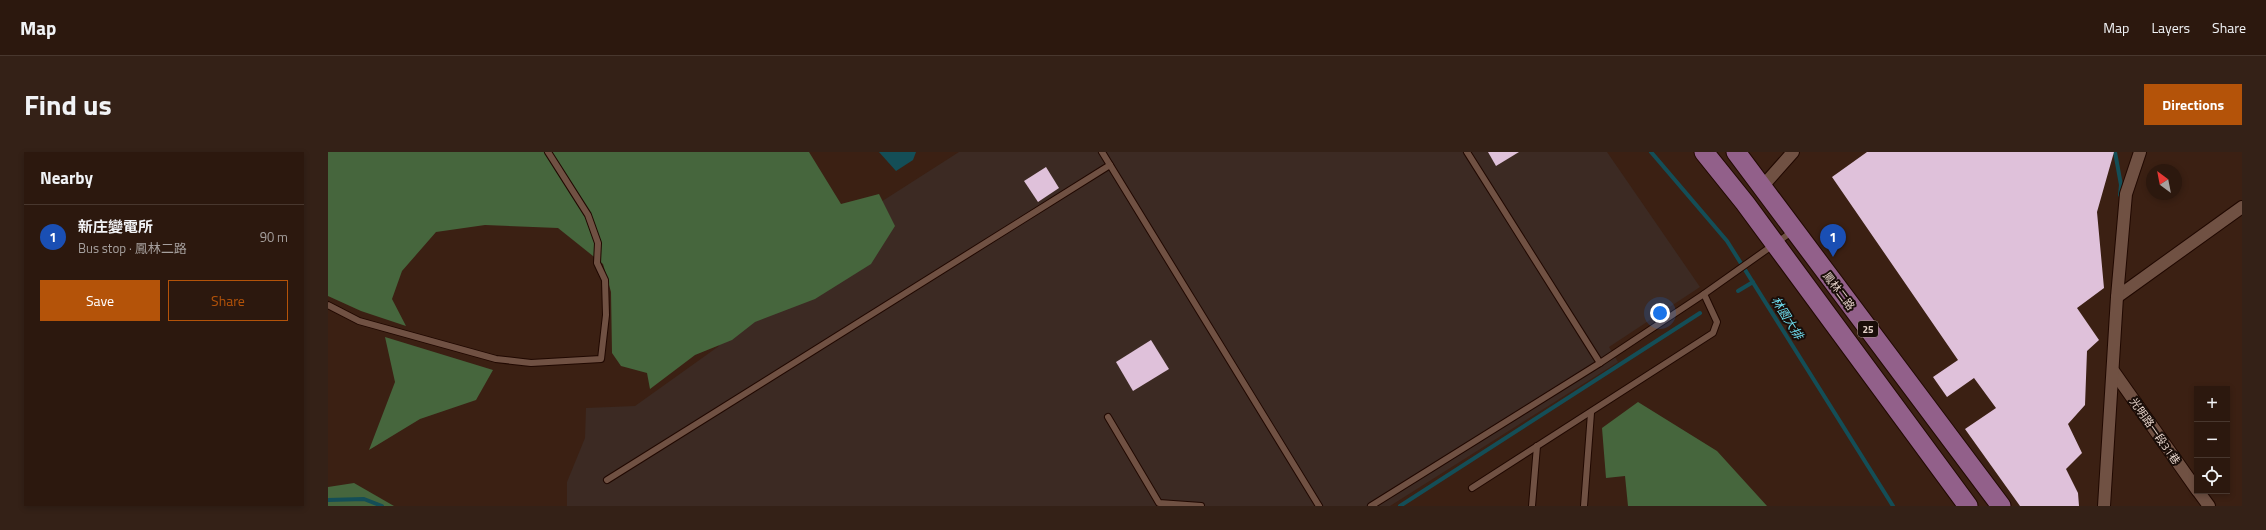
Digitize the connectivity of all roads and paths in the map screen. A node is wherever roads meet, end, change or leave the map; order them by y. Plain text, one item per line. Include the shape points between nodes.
1 (548, 152) edge
2 (1102, 152) edge
3 (1468, 152) edge
4 (1704, 152) edge
5 (1736, 152) edge
6 (1794, 152) edge
7 (2140, 152) edge
8 (1110, 165) junction
9 (1762, 187) junction
10 (2242, 207) edge
11 (1794, 230) junction
12 (1770, 247) junction
13 (1704, 294) junction
14 (2117, 296) junction
15 (328, 305) edge
16 (1600, 363) junction
17 (2114, 372) junction
18 (1591, 413) junction
19 (1108, 417) dead end
20 (1537, 446) junction
21 (606, 480) dead end
22 (2194, 484) edge
23 (1472, 488) dead end
24 (2201, 494) edge
25 (1201, 506) edge
26 (1319, 506) edge
27 (1371, 506) edge
28 (1532, 506) edge
29 (1584, 506) edge
30 (1968, 506) edge
31 (2001, 506) edge
32 (2104, 506) edge
33 (2209, 506) edge

1 - 15 lane via 588,215 598,243 597,263 604,280 606,315 601,359 531,363 496,359 359,321
2 - 8 lane
3 - 16 lane
4 - 12 main road, 25
5 - 9 main road, 鳳林二路 / 25
6 - 9 street
7 - 14 street via 2126,194
8 - 21 lane
8 - 26 lane
9 - 11 main road, 鳳林二路 / 25
10 - 14 street
11 - 12 lane
11 - 31 main road, 鳳林二路 / 25
12 - 13 lane
12 - 30 main road, 25
13 - 16 lane
13 - 18 lane via 1718,322 1713,333
14 - 17 street
16 - 27 lane
17 - 22 street, 光明路一段31巷
17 - 32 street
18 - 20 lane
18 - 29 lane
19 - 25 lane via 1159,503
20 - 23 lane
20 - 28 lane
24 - 33 street, 光明路一段31巷

